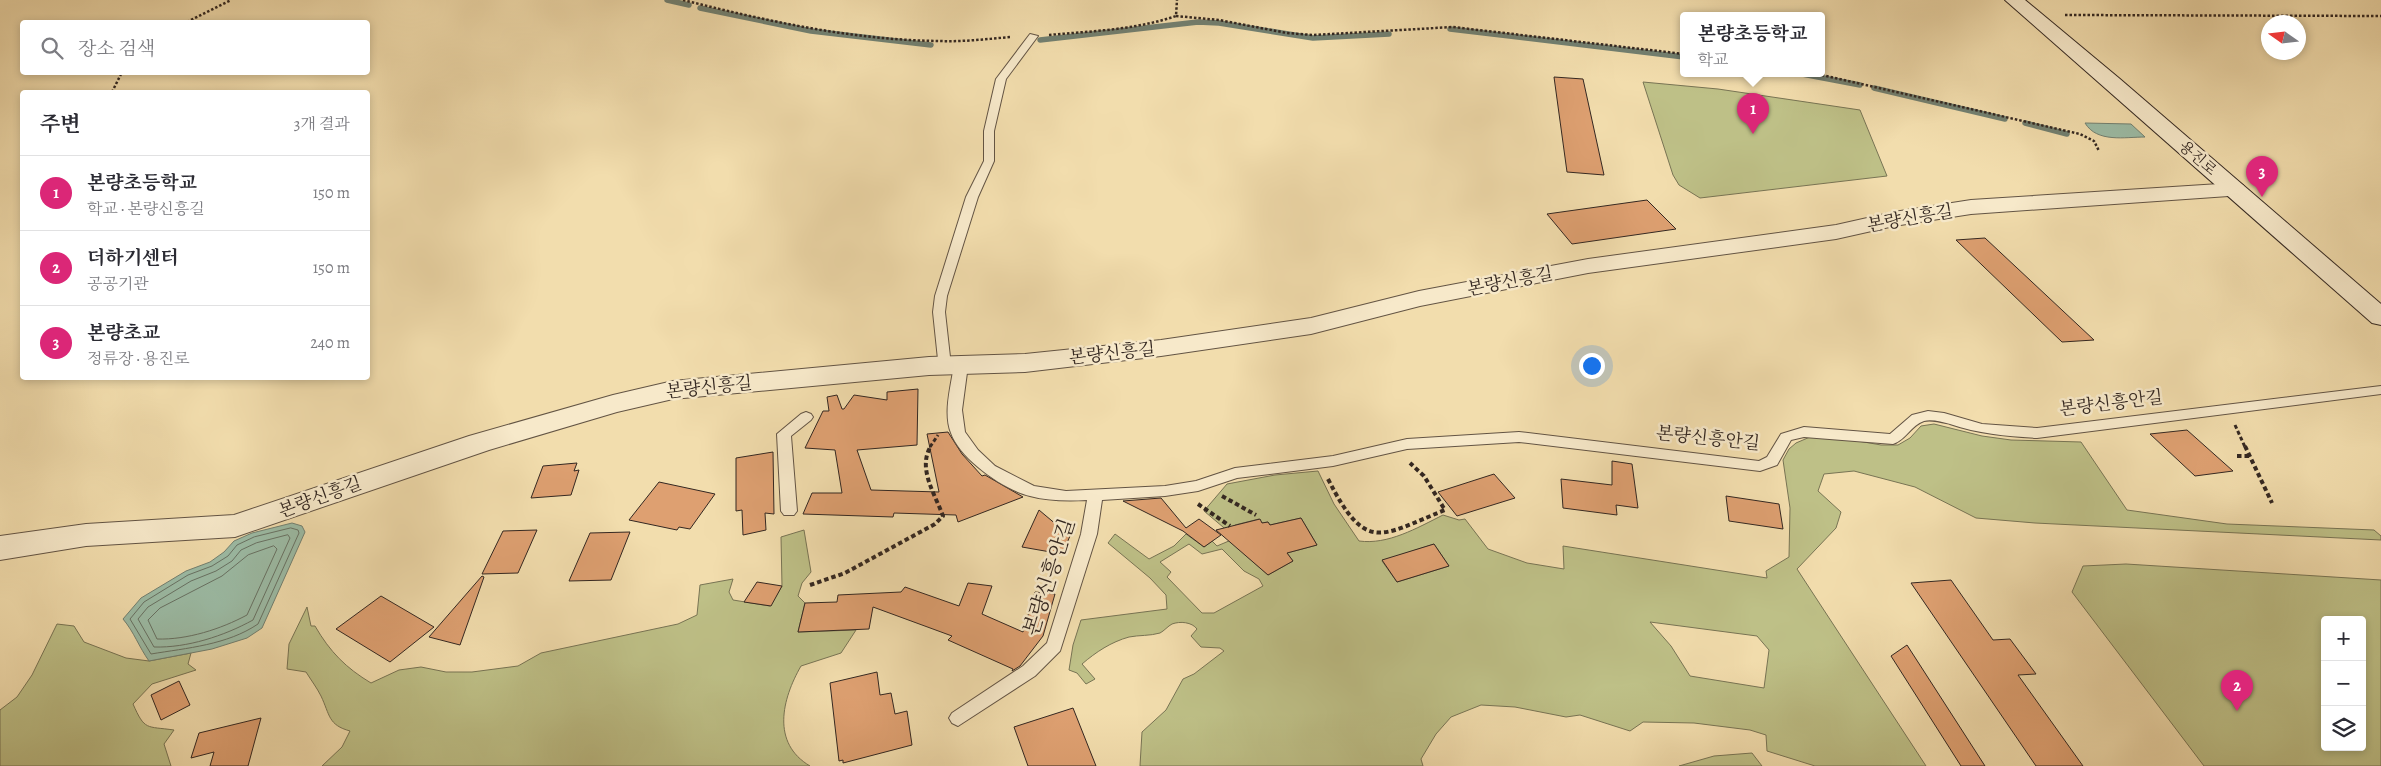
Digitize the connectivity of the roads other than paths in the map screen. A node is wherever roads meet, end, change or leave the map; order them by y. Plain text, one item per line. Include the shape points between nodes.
1 (2014, 0) edge
2 (1034, 36) road end
3 (2235, 190) junction
4 (2381, 317) edge
5 (952, 366) junction
6 (2381, 390) edge
7 (806, 417) dead end
8 (1095, 495) junction
9 (790, 511) dead end
10 (0, 548) edge
11 (958, 718) dead end

1 - 3 street, 용진로
2 - 5 lane, 본량신흥안길 via 1001,80 989,131 989,161 972,197 941,296 939,312
3 - 4 street, 용진로
3 - 5 street, 본량신흥길 via 1971,207 1836,232 1588,266 1419,299 1266,334 1035,362
5 - 8 lane, 본량신흥안길 via 958,433 990,470 1031,490 1066,496
5 - 10 street, 본량신흥길 via 692,388 655,394 479,443 235,526 86,535
6 - 8 lane, 본량신흥안길 via 2037,433 1980,429 1932,416 1920,417 1894,439 1804,432 1786,437 1772,461 1760,466 1519,437 1407,444 1319,462 1235,473 1202,488
7 - 9 lane via 784,434
8 - 11 lane, 본량신흥안길 via 1090,534 1054,646 1029,671

